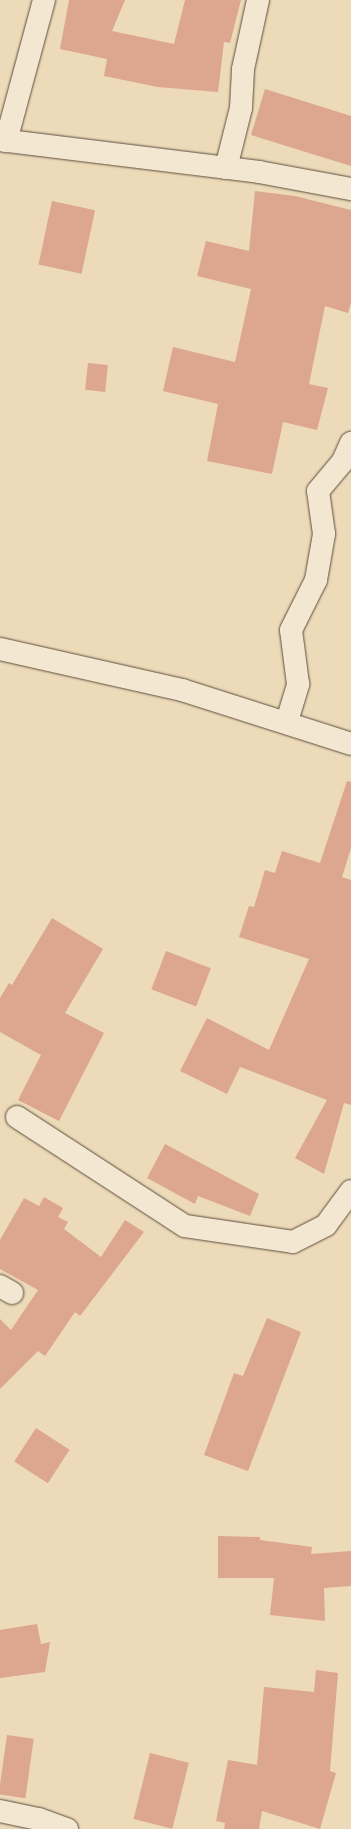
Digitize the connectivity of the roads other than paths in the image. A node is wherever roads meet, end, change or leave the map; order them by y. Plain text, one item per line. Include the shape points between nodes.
1 (44, 0) edge
2 (258, 0) edge
3 (3, 140) edge
4 (226, 168) junction
5 (351, 189) edge
6 (351, 443) edge
7 (0, 649) edge
8 (287, 721) junction
9 (351, 744) edge
10 (17, 1117) dead end
11 (351, 1191) edge
12 (0, 1811) edge
13 (67, 1829) edge

1 - 3 street
2 - 4 street via 243,69 241,108
3 - 4 street
4 - 5 street
6 - 8 street via 343,461 318,491 324,534 316,580 291,630 298,684
7 - 8 street via 182,690
8 - 9 street
10 - 11 street via 185,1226 293,1242 326,1225
12 - 13 street via 39,1819

